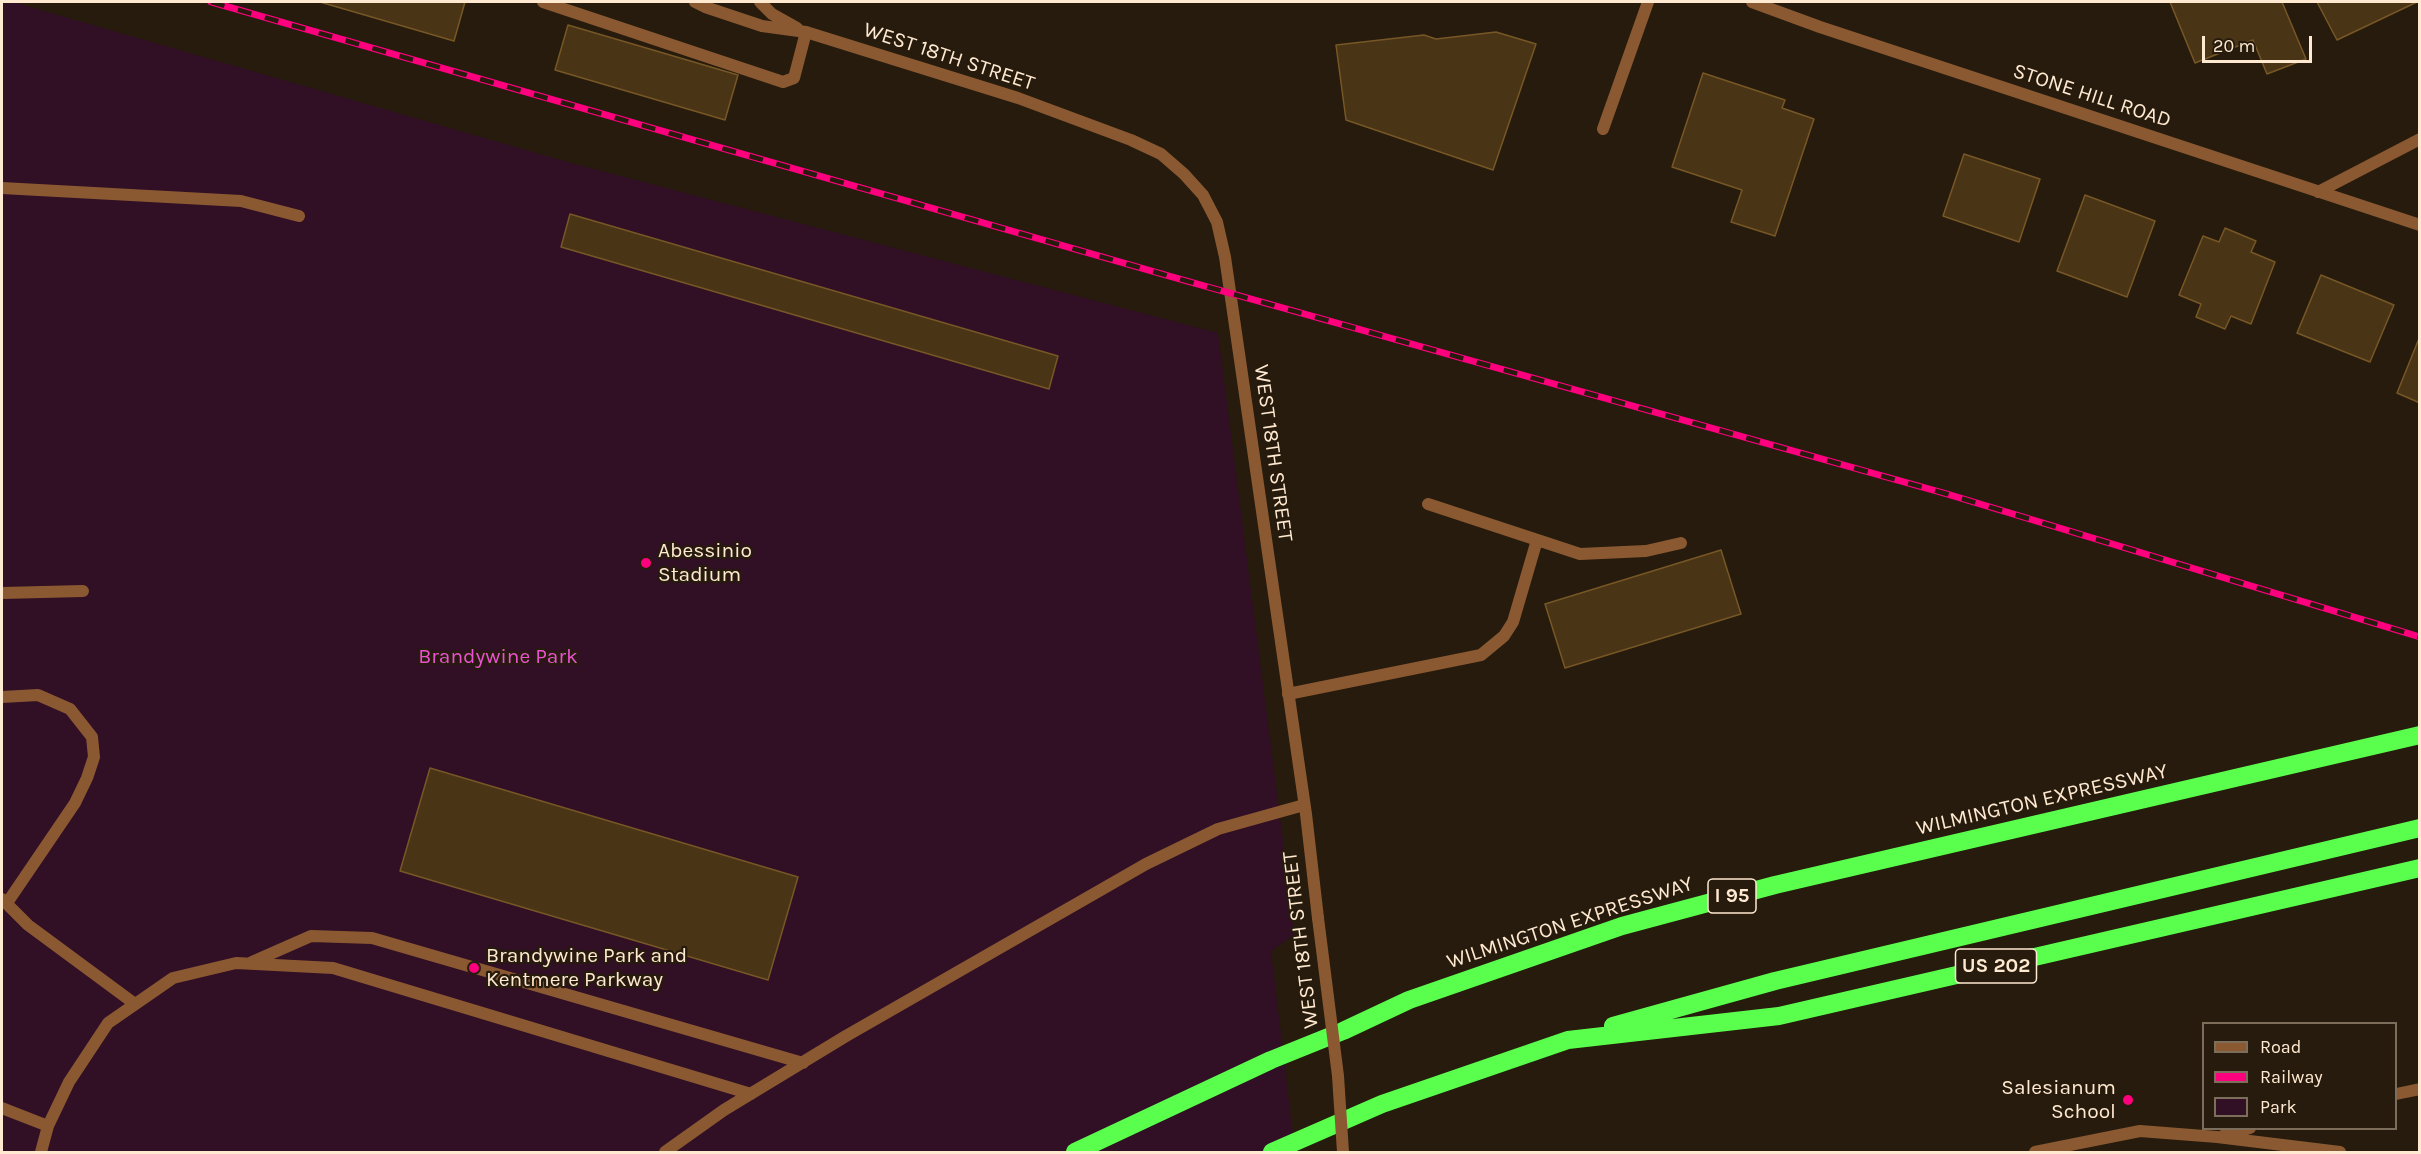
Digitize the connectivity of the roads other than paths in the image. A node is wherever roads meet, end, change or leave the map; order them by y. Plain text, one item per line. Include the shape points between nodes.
1 (543, 2) edge
2 (685, 2) edge
3 (760, 2) edge
4 (1648, 2) edge
5 (1752, 2) edge
6 (700, 4) edge
7 (806, 33) junction
8 (1603, 129) dead end
9 (2420, 139) edge
10 (2, 188) edge
11 (2318, 192) junction
12 (299, 216) dead end
13 (2420, 225) edge
14 (1428, 504) dead end
15 (1537, 540) junction
16 (1681, 543) dead end
17 (83, 591) dead end
18 (2, 593) edge
19 (1288, 694) junction
20 (2, 697) edge
21 (2420, 735) edge
22 (1304, 805) junction
23 (2420, 828) edge
24 (2420, 868) edge
25 (4, 901) edge
26 (249, 963) junction
27 (135, 1004) junction
28 (1568, 1040) junction
29 (803, 1063) junction
30 (2420, 1089) edge
31 (751, 1094) junction
32 (2397, 1094) edge
33 (2, 1108) edge
34 (48, 1126) junction
35 (2243, 1130) edge
36 (2217, 1137) junction
37 (41, 1152) edge
38 (665, 1152) edge
39 (1075, 1152) edge
40 (1272, 1152) edge
41 (1344, 1152) edge
42 (2035, 1152) edge
43 (2340, 1152) edge

1 - 7 street via 783,82 794,78
2 - 6 street, WEST 18TH STREET
3 - 7 street, WEST 18TH STREET via 772,14
4 - 8 street
5 - 11 street, STONE HILL ROAD
6 - 7 street, WEST 18TH STREET via 762,26
7 - 19 street, WEST 18TH STREET via 1018,98 1131,140 1161,154 1203,195 1217,222 1225,257
9 - 11 street
10 - 12 street via 241,201
11 - 13 street, STONE HILL ROAD
14 - 15 street
15 - 16 street via 1580,554 1646,551
15 - 19 street via 1513,622 1482,656
17 - 18 street
19 - 22 street, WEST 18TH STREET
20 - 25 street via 38,695 70,709 92,737 94,757 75,803
21 - 39 highway, WILMINGTON EXPRESSWAY / I 95 via 1774,885 1622,926 1409,1000 1261,1064
22 - 29 street via 1218,829 1146,864
22 - 41 street, WEST 18TH STREET, bridge
23 - 28 highway via 1775,981
24 - 28 highway, US 202 via 1779,1016
25 - 27 street via 28,924
26 - 27 street via 172,978
26 - 29 street via 311,936 372,938
26 - 31 street via 333,968
27 - 34 street via 108,1023 69,1082
28 - 40 highway via 1382,1104
29 - 31 street
30 - 32 street
31 - 38 street
33 - 34 street
34 - 37 street
35 - 36 street
36 - 42 street via 2140,1131
36 - 43 street

